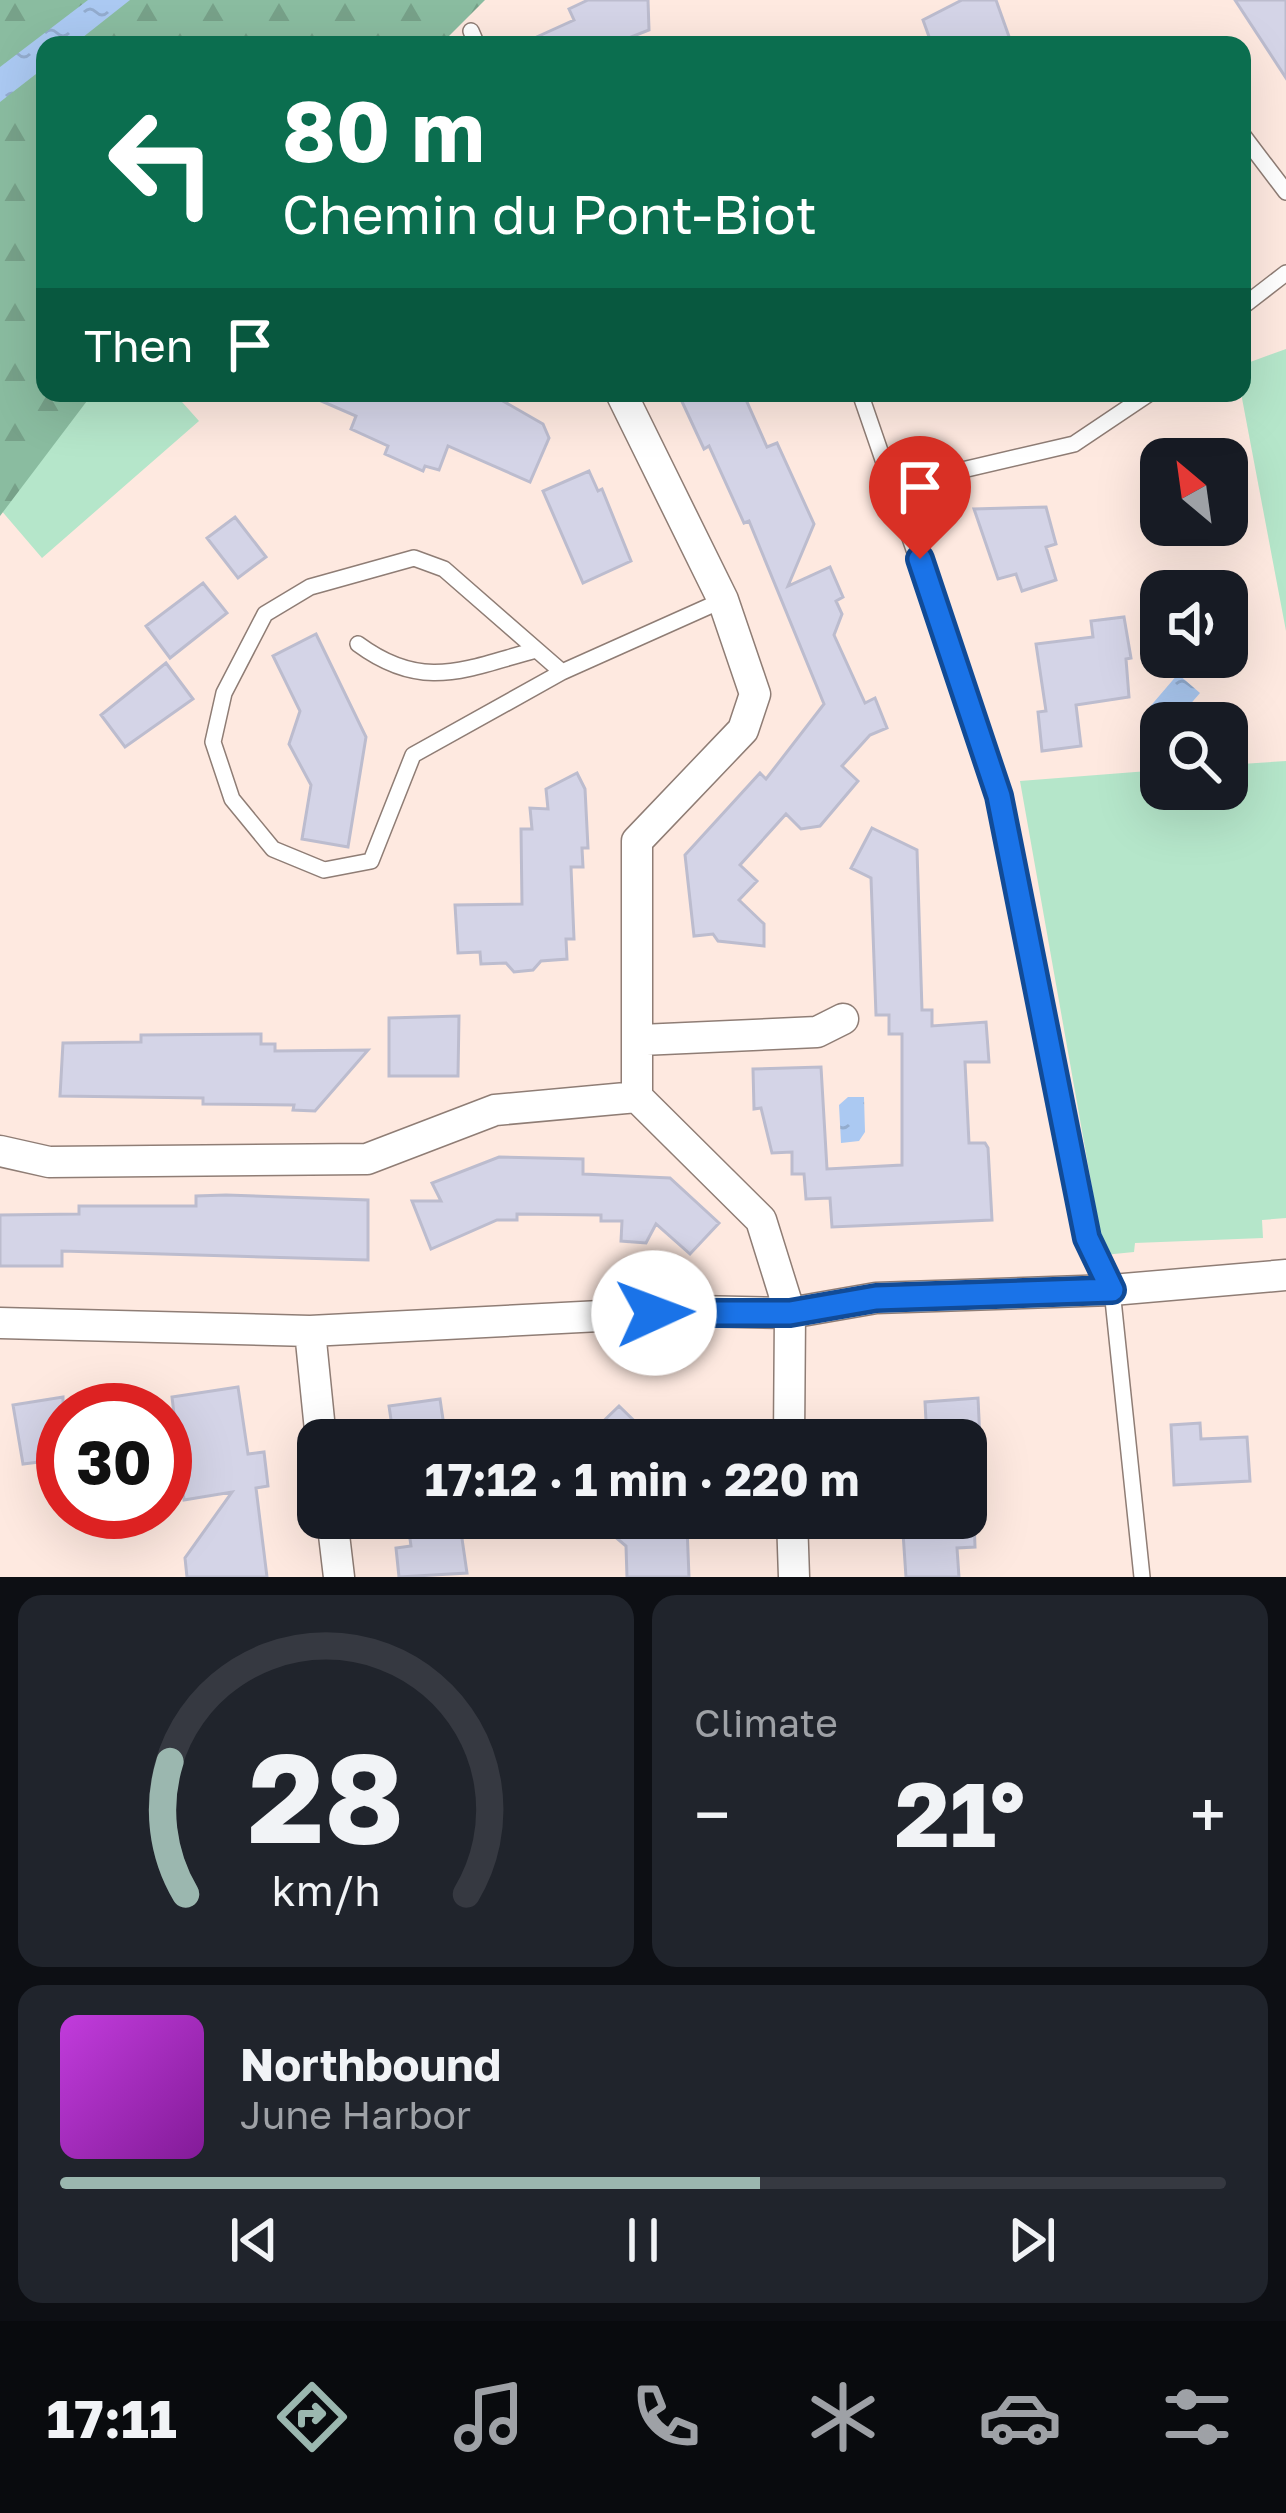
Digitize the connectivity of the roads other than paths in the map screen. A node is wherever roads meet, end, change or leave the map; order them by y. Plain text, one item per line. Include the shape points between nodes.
1 (1251, 146) edge
2 (1286, 192) edge
3 (1286, 273) edge
4 (1251, 300) edge
5 (625, 402) edge
6 (863, 402) edge
7 (1137, 402) edge
8 (894, 486) junction
9 (723, 600) junction
10 (358, 644) dead end
11 (536, 650) junction
12 (562, 672) junction
13 (843, 1018) dead end
14 (641, 1040) junction
15 (637, 1096) junction
16 (0, 1151) edge
17 (1286, 1275) edge
18 (1112, 1290) junction
19 (790, 1313) junction
20 (0, 1323) edge
21 (310, 1331) junction
22 (319, 1419) edge
23 (789, 1419) edge
24 (334, 1539) edge
25 (793, 1539) edge
26 (339, 1577) edge
27 (794, 1577) edge
28 (1142, 1577) edge

1 - 2 lane
3 - 4 lane
5 - 9 street
6 - 8 lane
7 - 8 lane via 1074,444
8 - 18 lane via 999,796 1087,1238
9 - 12 lane
9 - 14 street via 755,694 743,730 637,841
10 - 11 lane via 389,667 445,674
11 - 12 lane
11 - 12 lane via 445,569 414,558 310,587 265,614 224,693 213,742 232,799 273,849 324,870 371,861 412,755
13 - 14 street via 817,1032
14 - 15 street
15 - 16 street via 495,1110 367,1159 49,1162
15 - 19 street via 761,1220
17 - 18 street
18 - 19 street via 876,1298
18 - 28 lane
19 - 21 street
19 - 23 street
20 - 21 street
21 - 22 street
24 - 26 street
25 - 27 street

